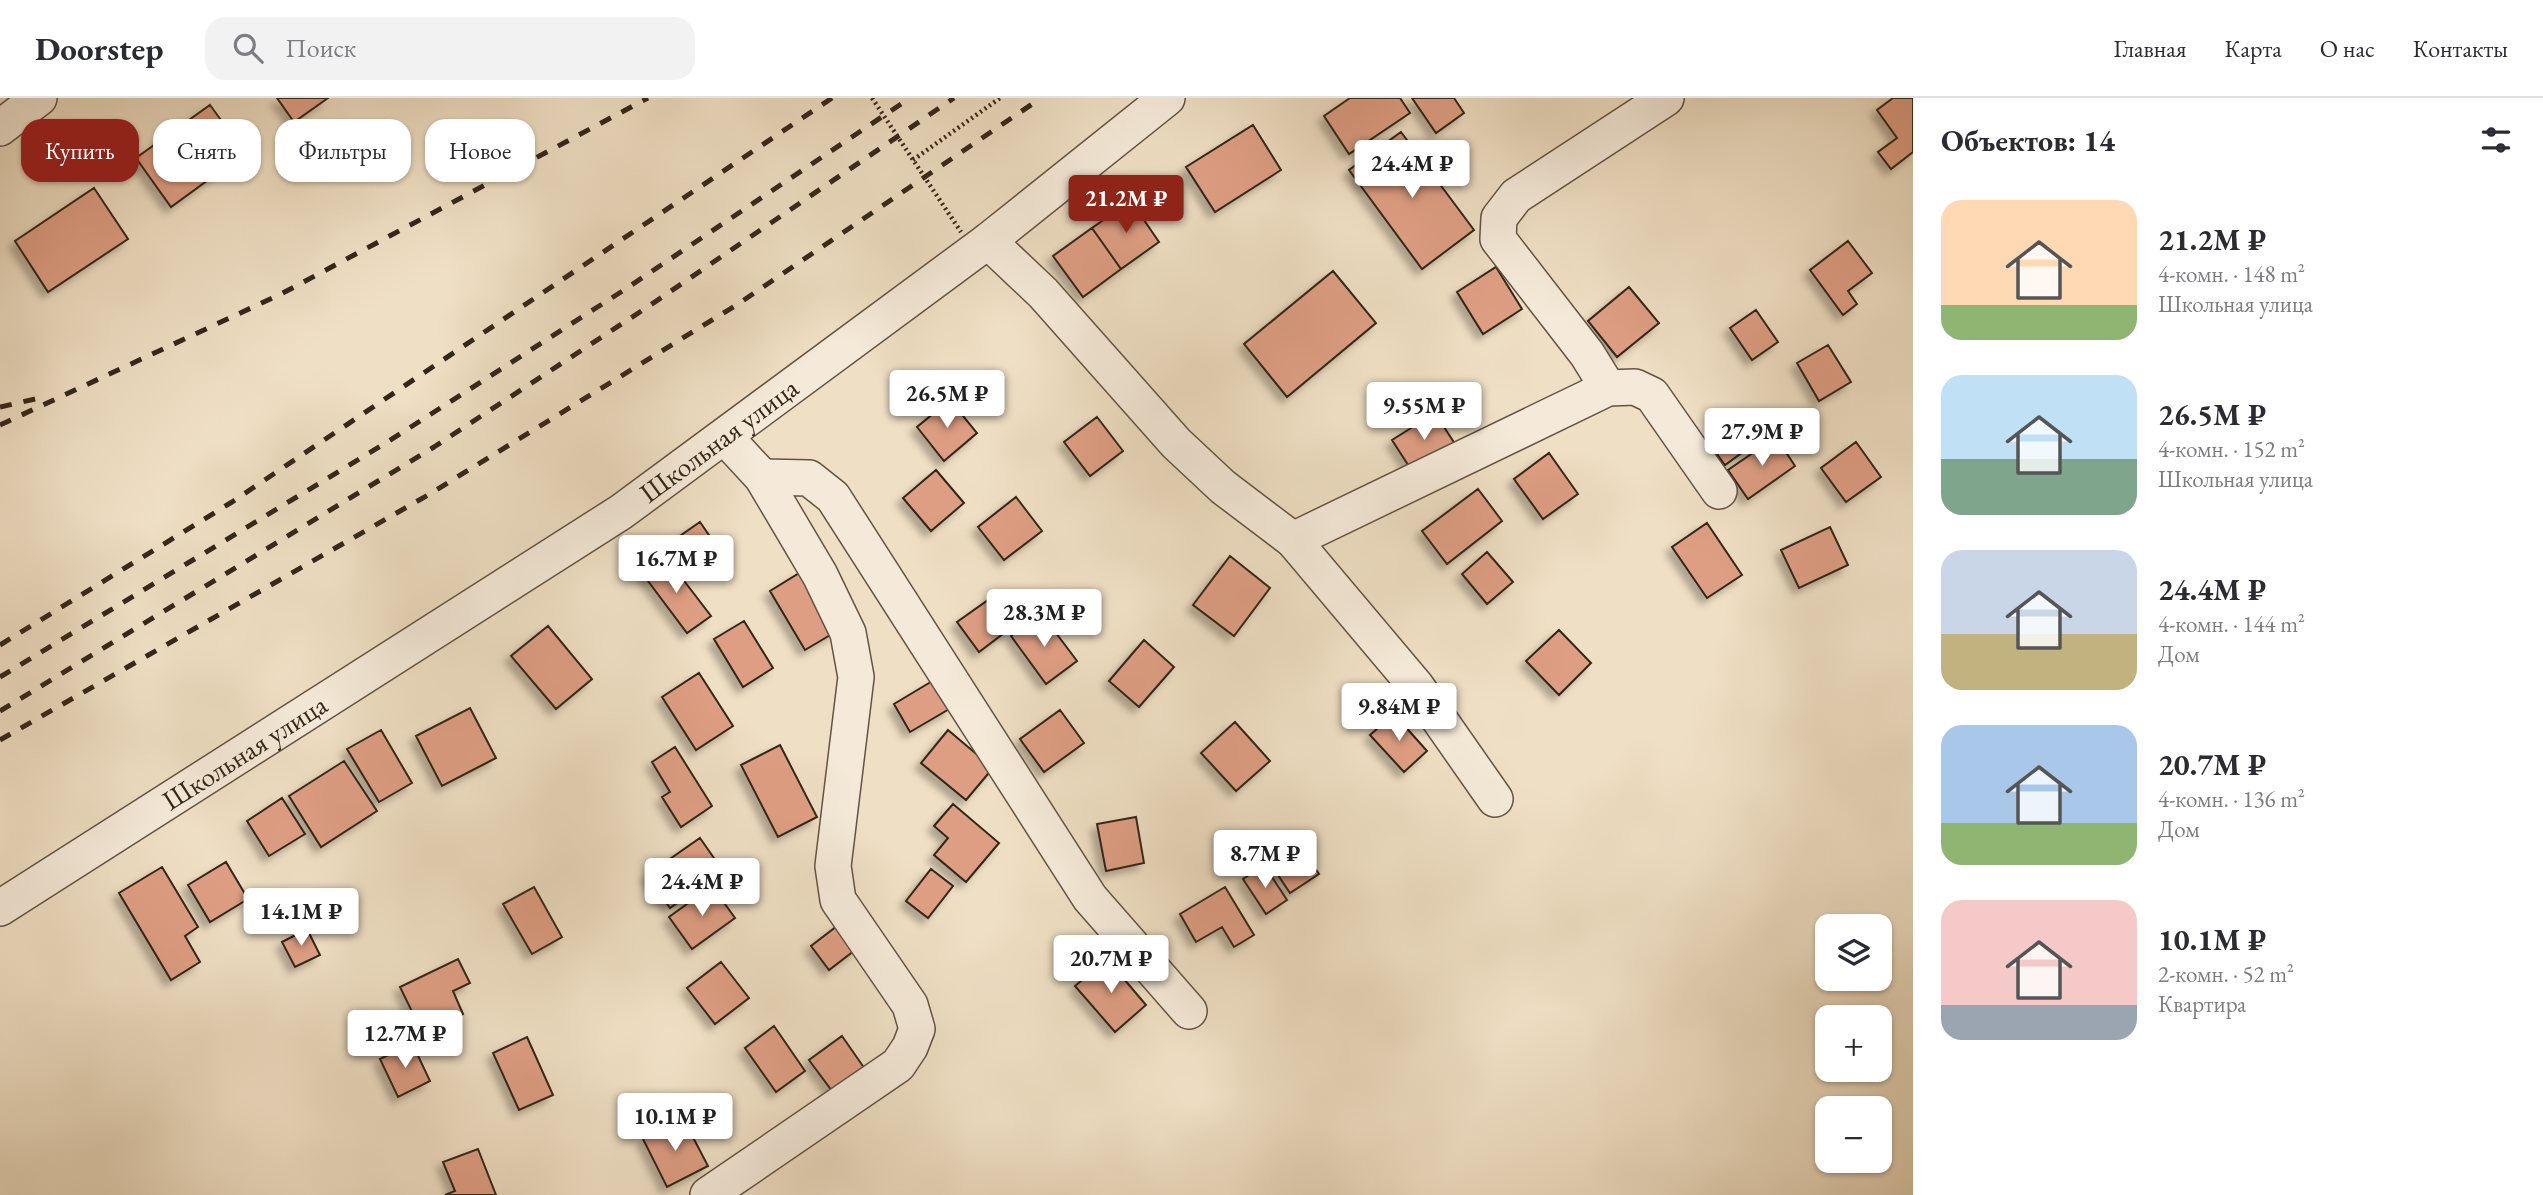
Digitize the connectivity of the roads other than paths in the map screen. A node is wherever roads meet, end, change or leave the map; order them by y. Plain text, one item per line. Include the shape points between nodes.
1 (39, 98) edge
2 (1167, 98) edge
3 (1666, 98) edge
4 (0, 128) edge
5 (975, 236) junction
6 (1608, 388) junction
7 (725, 437) junction
8 (762, 477) junction
9 (1720, 491) dead end
10 (1293, 540) junction
11 (1495, 799) dead end
12 (0, 908) edge
13 (1189, 1011) dead end
14 (708, 1195) edge

1 - 4 street
2 - 5 street, Школьная улица
3 - 6 street via 1516,196 1499,218 1498,239
5 - 7 street, Школьная улица
5 - 10 street via 1043,293 1176,443 1223,487
6 - 9 street via 1635,387 1652,395
6 - 10 street
7 - 8 street
7 - 12 street, Школьная улица via 621,512
8 - 13 street via 809,478 833,497 1090,898
8 - 14 street via 848,633 856,677 833,866 838,900 910,1005 917,1029 898,1065
10 - 11 street via 1416,687

